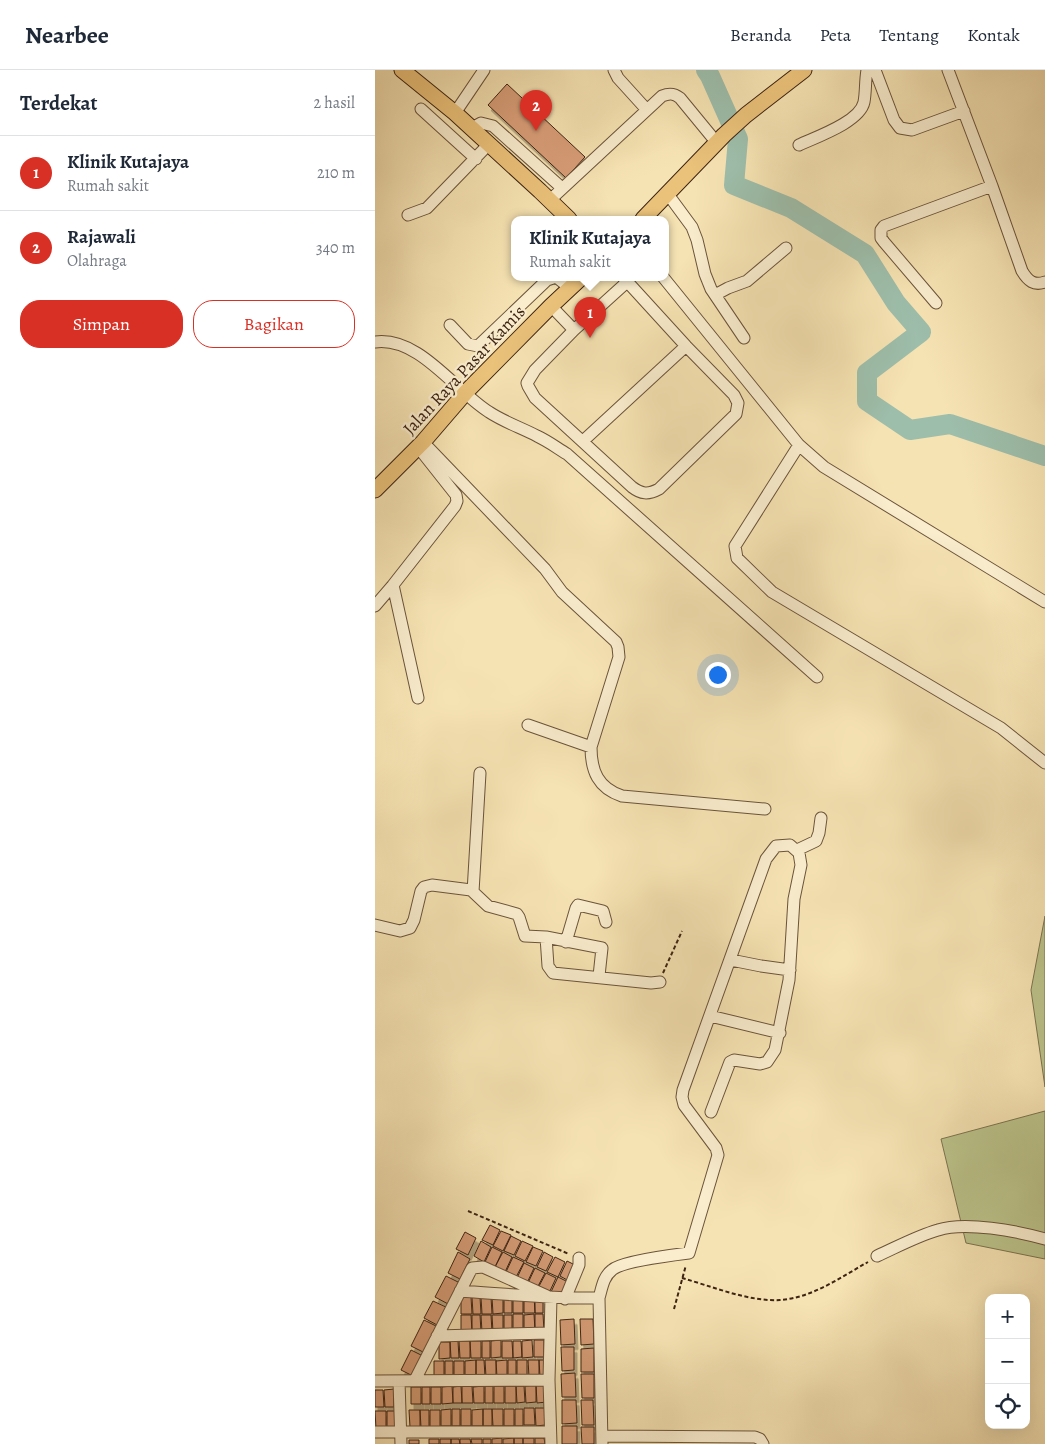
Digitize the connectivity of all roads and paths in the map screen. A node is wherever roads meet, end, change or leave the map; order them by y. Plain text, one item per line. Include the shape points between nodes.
1 (402, 70) edge
2 (484, 70) edge
3 (614, 70) edge
4 (804, 70) edge
5 (867, 70) edge
6 (875, 70) edge
7 (948, 70) edge
8 (421, 109) dead end
9 (647, 110) junction
10 (964, 111) junction
11 (455, 113) junction
12 (472, 128) junction
13 (720, 139) junction
14 (489, 144) junction
15 (799, 145) dead end
16 (475, 159) junction
17 (992, 186) junction
18 (562, 188) junction
19 (667, 193) junction
20 (550, 200) junction
21 (408, 215) dead end
22 (566, 216) edge
23 (646, 216) edge
24 (786, 248) dead end
25 (546, 281) edge
26 (562, 281) edge
27 (578, 281) edge
28 (623, 281) edge
29 (627, 281) edge
30 (666, 281) edge
31 (1045, 282) edge
32 (570, 288) junction
33 (715, 295) junction
34 (936, 303) dead end
35 (551, 306) junction
36 (450, 325) dead end
37 (574, 330) junction
38 (744, 338) dead end
39 (375, 342) edge
40 (686, 346) junction
41 (466, 392) junction
42 (583, 442) junction
43 (420, 445) junction
44 (799, 445) junction
45 (376, 486) edge
46 (393, 585) junction
47 (1045, 602) edge
48 (375, 606) edge
49 (817, 677) dead end
50 (418, 698) dead end
51 (528, 725) dead end
52 (591, 747) junction
53 (1045, 763) edge
54 (480, 773) dead end
55 (765, 809) dead end
56 (821, 818) dead end
57 (797, 850) junction
58 (473, 892) junction
59 (607, 922) dead end
60 (375, 925) edge
61 (682, 931) dead end
62 (546, 937) junction
63 (566, 942) junction
64 (731, 960) junction
65 (790, 970) junction
66 (599, 976) junction
67 (659, 982) joint
68 (711, 1016) junction
69 (779, 1033) junction
70 (711, 1112) dead end
71 (469, 1211) dead end
72 (1045, 1239) edge
73 (689, 1253) junction
74 (877, 1256) joint
75 (579, 1258) joint
76 (682, 1278) junction
77 (460, 1291) junction
78 (549, 1296) junction
79 (599, 1298) junction
80 (565, 1299) junction
81 (674, 1309) dead end
82 (550, 1333) junction
83 (437, 1336) junction
84 (415, 1380) junction
85 (549, 1380) junction
86 (375, 1381) edge
87 (399, 1381) junction
88 (401, 1431) junction
89 (375, 1432) edge
90 (550, 1432) junction
91 (602, 1440) edge
92 (401, 1444) edge
93 (551, 1444) edge
94 (763, 1444) edge

1 - 11 main road
2 - 11 street
3 - 9 street
4 - 13 main road
5 - 15 street via 861,110 842,125
6 - 10 street via 894,120 901,128 911,130
7 - 10 street
8 - 16 street
9 - 13 street via 662,96 673,94
9 - 18 street
10 - 17 street
11 - 12 main road
12 - 14 main road
12 - 18 street via 481,123 493,126
13 - 19 main road
14 - 16 street
14 - 20 main road
16 - 21 street via 427,208
17 - 31 street via 1025,276 1035,283
17 - 34 street via 884,226 881,230 884,242
18 - 20 street
19 - 23 main road
19 - 33 street via 692,228 705,274
20 - 22 main road
24 - 33 street via 747,280
25 - 36 street via 478,346 468,344
26 - 32 street
27 - 32 main road, Jalan Raya Pasar Kamis
28 - 37 street
29 - 40 street
30 - 44 street
32 - 35 main road, Jalan Raya Pasar Kamis
33 - 38 street
35 - 37 street
35 - 41 main road, Jalan Raya Pasar Kamis
37 - 42 street via 527,382 535,398
39 - 41 street via 391,341 404,345
40 - 42 street
40 - 42 street via 733,394 738,407 736,414 659,488 651,493 638,492
41 - 43 main road, Jalan Raya Pasar Kamis
41 - 49 street via 489,412 567,454
43 - 45 main road, Jalan Raya Pasar Kamis
43 - 46 street via 457,501
43 - 52 street via 533,556 562,592 616,642 619,656
44 - 47 street via 824,467
44 - 53 street via 735,546 737,558 772,592 1001,728
46 - 48 street
46 - 50 street
51 - 52 street
52 - 55 street via 596,776 610,792 622,796
54 - 58 street
56 - 57 street via 816,841
57 - 64 street via 781,844 766,859
57 - 65 street via 801,865 794,899
58 - 60 street via 427,886 421,891 409,928 400,931
58 - 62 street via 488,906 517,914 525,936
59 - 63 street via 603,911 578,906
61 - 67 path
62 - 63 street
62 - 66 street via 547,964 551,971
63 - 66 street via 602,948
64 - 65 street
64 - 68 street
65 - 69 street
66 - 67 street
68 - 69 street
68 - 73 street via 682,1095 685,1105 719,1155
69 - 70 street via 775,1050 767,1062 730,1062
71 - 75 path
72 - 74 street via 994,1229 947,1228
73 - 76 path
73 - 79 street via 619,1265 607,1276
74 - 76 path via 825,1286 805,1295 781,1300 764,1300
75 - 80 street
76 - 81 path
77 - 78 street
77 - 78 street via 471,1269 480,1267
77 - 83 street
78 - 80 street
78 - 82 street
79 - 80 street
79 - 91 street
82 - 83 street
82 - 85 street
83 - 84 street
84 - 85 street
84 - 87 street
85 - 90 street
86 - 87 street
87 - 88 street
88 - 89 street
88 - 90 street
88 - 92 street
90 - 93 street
91 - 94 street via 755,1437

